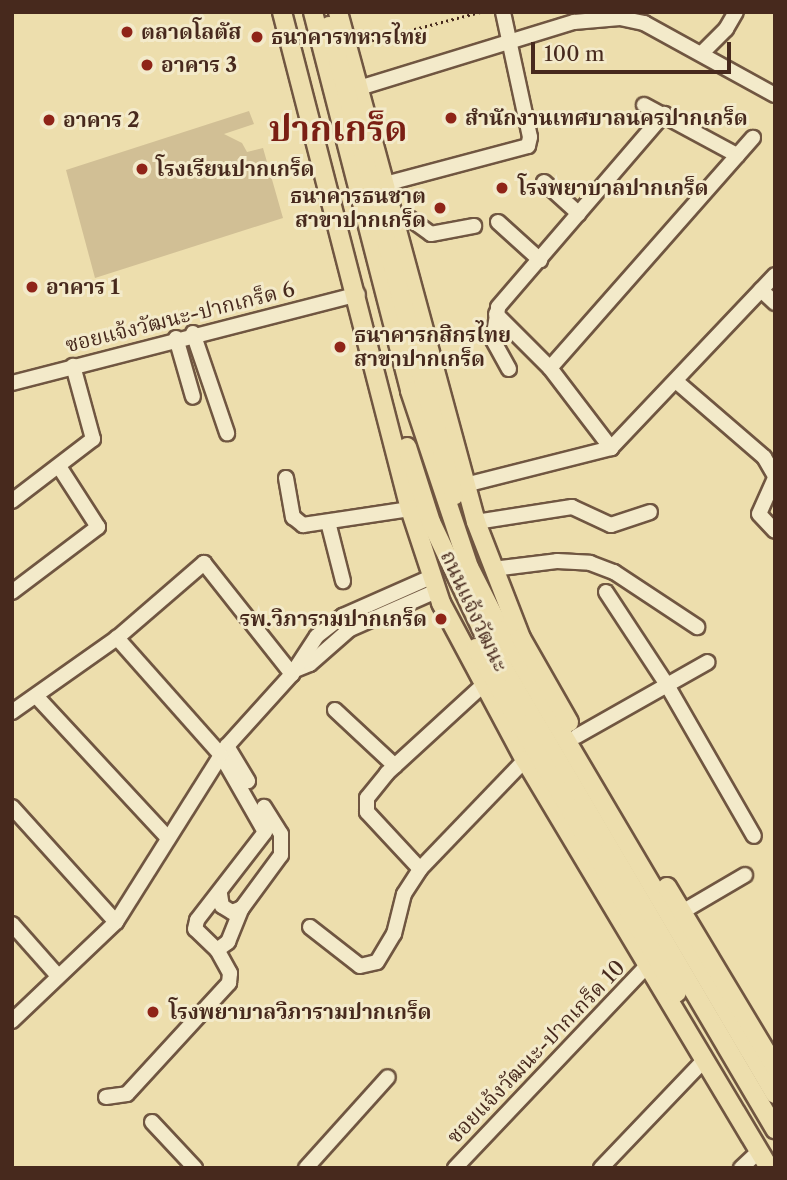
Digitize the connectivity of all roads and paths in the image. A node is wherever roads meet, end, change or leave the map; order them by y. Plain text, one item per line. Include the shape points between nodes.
1 (282, 12) edge
2 (294, 12) edge
3 (313, 12) edge
4 (325, 12) edge
5 (338, 12) edge
6 (480, 12) edge
7 (503, 12) edge
8 (736, 12) edge
9 (646, 17) edge
10 (348, 46) junction
11 (508, 46) junction
12 (702, 52) junction
13 (359, 88) junction
14 (775, 95) edge
15 (644, 104) dead end
16 (664, 114) junction
17 (753, 138) dead end
18 (737, 155) junction
19 (544, 182) dead end
20 (385, 184) junction
21 (579, 214) junction
22 (394, 221) junction
23 (498, 222) dead end
24 (474, 226) dead end
25 (540, 260) junction
26 (775, 275) edge
27 (761, 290) junction
28 (358, 294) junction
29 (775, 303) edge
30 (496, 314) junction
31 (193, 334) junction
32 (176, 338) junction
33 (73, 366) junction
34 (550, 368) junction
35 (509, 369) dead end
36 (12, 383) edge
37 (677, 383) junction
38 (192, 397) dead end
39 (226, 433) dead end
40 (611, 448) junction
41 (412, 467) junction
42 (60, 468) junction
43 (775, 477) edge
44 (286, 478) dead end
45 (465, 485) junction
46 (12, 501) edge
47 (410, 509) junction
48 (650, 512) dead end
49 (328, 522) junction
50 (476, 522) junction
51 (775, 531) edge
52 (493, 569) junction
53 (344, 581) dead end
54 (433, 584) junction
55 (12, 592) edge
56 (606, 592) dead end
57 (697, 627) dead end
58 (117, 638) junction
59 (521, 638) junction
60 (708, 662) dead end
61 (294, 672) junction
62 (482, 685) junction
63 (667, 685) junction
64 (37, 697) junction
65 (335, 710) dead end
66 (12, 712) edge
67 (577, 736) junction
68 (224, 751) junction
69 (525, 760) junction
70 (395, 765) junction
71 (12, 807) edge
72 (754, 836) dead end
73 (168, 838) junction
74 (420, 869) junction
75 (745, 875) dead end
76 (220, 894) junction
77 (242, 908) junction
78 (682, 912) junction
79 (116, 922) junction
80 (12, 924) edge
81 (310, 927) dead end
82 (217, 950) junction
83 (650, 959) junction
84 (58, 976) junction
85 (12, 1021) edge
86 (705, 1059) junction
87 (775, 1067) edge
88 (388, 1076) dead end
89 (775, 1094) edge
90 (106, 1097) dead end
91 (152, 1122) dead end
92 (775, 1129) edge
93 (759, 1151) junction
94 (775, 1163) edge
95 (194, 1167) edge
96 (306, 1168) edge
97 (455, 1168) edge
98 (601, 1168) edge
99 (741, 1168) edge
100 (769, 1168) edge

1 - 28 main road, ถนนแจ้งวัฒนะ
2 - 41 main road, ถนนแจ้งวัฒนะ
3 - 89 main road, ถนนแจ้งวัฒนะ via 410,391 470,567 501,630
4 - 59 main road via 463,524
5 - 10 main road, ถนนแจ้งวัฒนะ
6 - 10 path
7 - 11 street
8 - 12 street
9 - 11 street via 574,22
9 - 12 street
10 - 13 main road, ถนนแจ้งวัฒนะ
11 - 13 street
11 - 20 street via 530,137 528,146
12 - 14 street
13 - 20 main road, ถนนแจ้งวัฒนะ
15 - 16 street
16 - 18 street
16 - 21 street
17 - 18 street
18 - 34 street
19 - 21 street
20 - 22 main road, ถนนแจ้งวัฒนะ
21 - 25 street
22 - 24 street via 409,218 431,234
22 - 45 main road, ถนนแจ้งวัฒนะ
23 - 25 street
25 - 30 street
26 - 27 street
27 - 29 street
27 - 37 street
28 - 31 street, ซอยแจ้งวัฒนะ-ปากเกร็ด 6
28 - 47 main road, ถนนแจ้งวัฒนะ
30 - 34 street
30 - 35 street via 493,340
31 - 32 street, ซอยแจ้งวัฒนะ-ปากเกร็ด 6
31 - 39 street
32 - 33 street, ซอยแจ้งวัฒนะ-ปากเกร็ด 6
32 - 38 street
33 - 36 street, ซอยแจ้งวัฒนะ-ปากเกร็ด 6
33 - 42 street via 93,439
34 - 40 street
37 - 40 street
37 - 43 street via 764,457
40 - 45 street
41 - 83 main road via 423,525 448,595
41 - 92 main road, ถนนแจ้งวัฒนะ via 449,564 487,640
42 - 46 street
42 - 55 street via 98,527
43 - 51 street via 759,514
44 - 49 street via 295,520 303,525
45 - 50 main road, ถนนแจ้งวัฒนะ
47 - 49 street
47 - 54 main road, ถนนแจ้งวัฒนะ
48 - 50 street via 611,525 572,507
49 - 53 street
50 - 52 main road, ถนนแจ้งวัฒนะ
52 - 57 street via 557,561 590,563 614,572
52 - 59 main road, ถนนแจ้งวัฒนะ
54 - 61 street via 350,629
54 - 62 main road, ถนนแจ้งวัฒนะ
56 - 63 street
58 - 61 street via 204,563
58 - 64 street
58 - 68 street
59 - 67 main road, ถนนแจ้งวัฒนะ
60 - 63 street
61 - 68 street
62 - 69 main road, ถนนแจ้งวัฒนะ
62 - 70 street
63 - 67 street
63 - 72 street
64 - 66 street
64 - 73 street
65 - 70 street
67 - 78 main road, ถนนแจ้งวัฒนะ
68 - 73 street
68 - 76 street via 264,822 265,832
68 - 77 street via 281,834 282,855
69 - 74 street
69 - 83 main road, ถนนแจ้งวัฒนะ
70 - 74 street via 367,798 367,812
71 - 79 street
73 - 79 street
74 - 81 street via 404,894 394,934 376,962 360,966
75 - 78 street
76 - 77 street via 222,906 232,912
76 - 82 street via 197,920 195,929
77 - 82 street via 229,942
78 - 87 main road, ถนนแจ้งวัฒนะ
79 - 84 street
80 - 84 street
82 - 90 street via 230,973 229,983 127,1094
83 - 86 main road, ถนนแจ้งวัฒนะ
83 - 94 main road
83 - 97 street, ซอยแจ้งวัฒนะ-ปากเกร็ด 10
84 - 85 street
86 - 93 main road, ถนนแจ้งวัฒนะ
86 - 98 street
88 - 96 street
91 - 95 street
93 - 99 street
93 - 100 main road, ถนนแจ้งวัฒนะ

